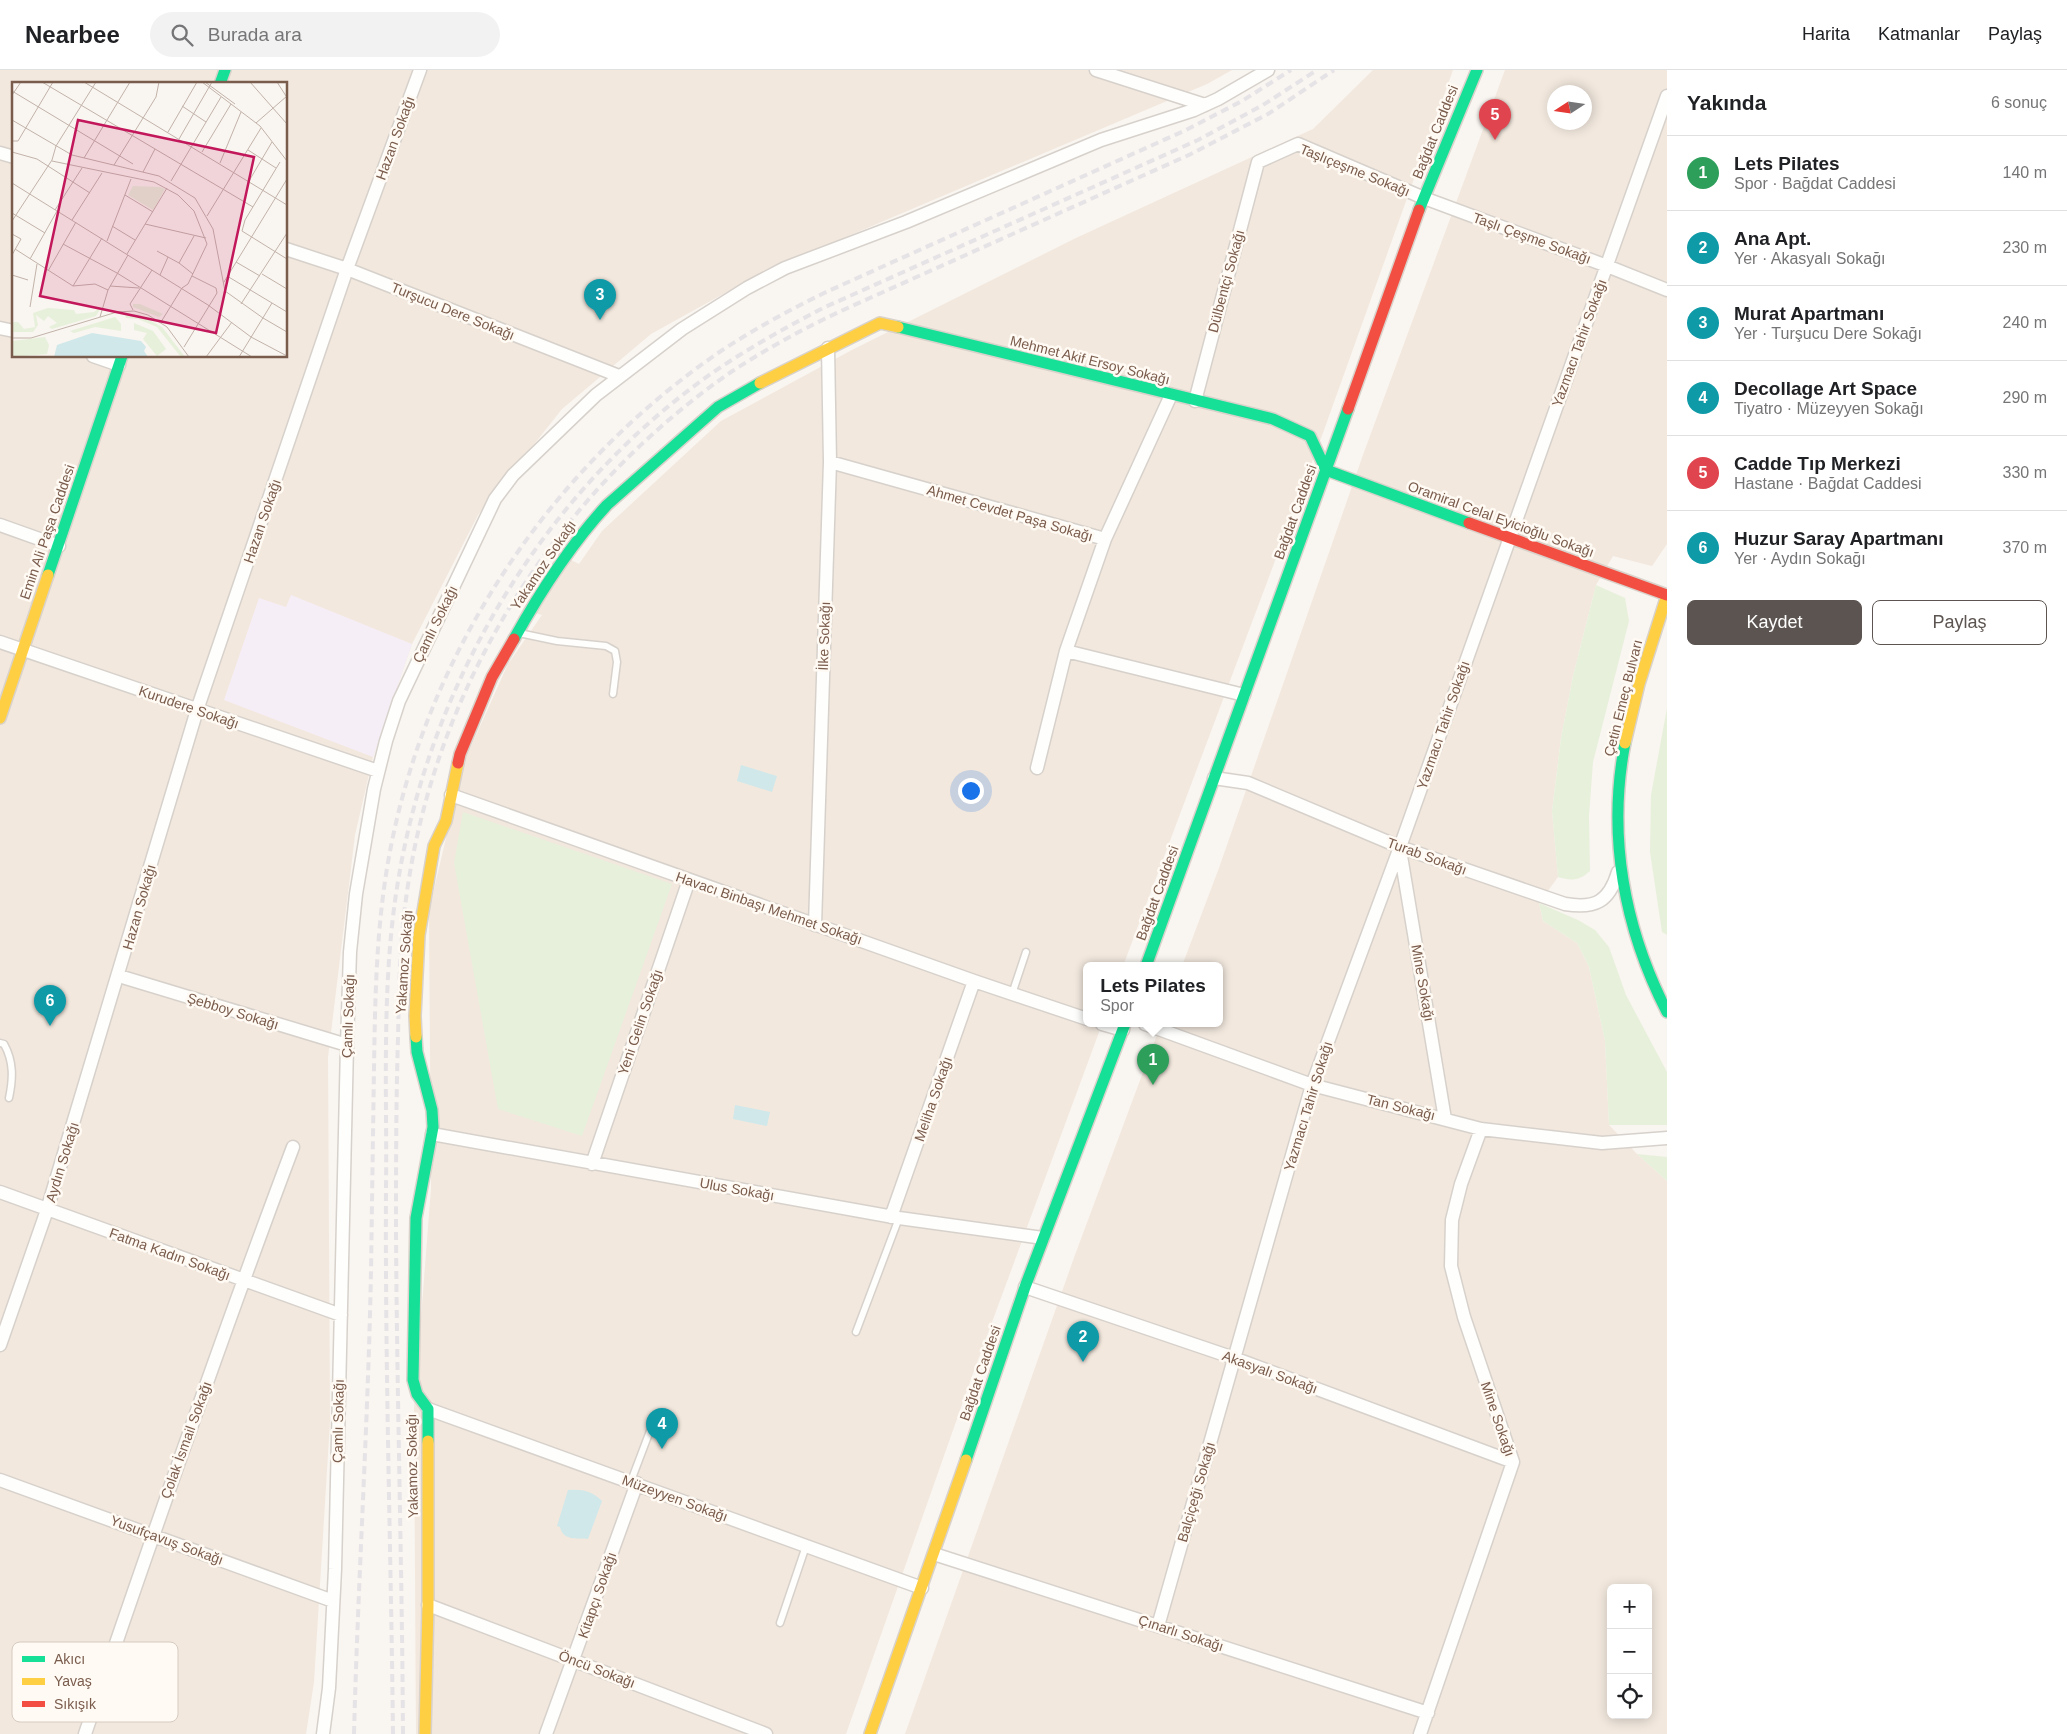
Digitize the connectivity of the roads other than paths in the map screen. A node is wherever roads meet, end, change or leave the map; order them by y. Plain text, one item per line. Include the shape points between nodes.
1 (225, 70) edge
2 (420, 70) edge
3 (1096, 70) edge
4 (1268, 70) edge
5 (1477, 70) edge
6 (1130, 76) edge
7 (221, 82) edge
8 (1667, 96) edge
9 (1205, 105) junction
10 (1258, 162) joint
11 (1424, 198) junction
12 (288, 250) edge
13 (1607, 266) junction
14 (347, 269) junction
15 (1667, 290) edge
16 (828, 348) junction
17 (107, 358) edge
18 (121, 360) edge
19 (619, 376) junction
20 (1171, 395) junction
21 (1195, 401) junction
22 (830, 462) junction
23 (1326, 470) junction
24 (0, 525) edge
25 (1508, 538) junction
26 (1106, 540) junction
27 (59, 546) junction
28 (1667, 595) edge
29 (516, 632) junction
30 (0, 642) edge
31 (23, 650) junction
32 (1066, 651) junction
33 (613, 694) dead end
34 (1244, 695) junction
35 (197, 710) junction
36 (0, 718) edge
37 (1037, 768) dead end
38 (378, 771) junction
39 (1214, 778) junction
40 (451, 796) junction
41 (1400, 847) junction
42 (1621, 862) junction
43 (689, 880) junction
44 (815, 925) junction
45 (1026, 952) dead end
46 (1147, 962) edge
47 (119, 976) junction
48 (974, 981) junction
49 (1012, 994) junction
50 (1667, 1012) edge
51 (1083, 1018) edge
52 (1124, 1027) edge
53 (1153, 1027) edge
54 (0, 1043) edge
55 (347, 1045) junction
56 (1312, 1085) junction
57 (9, 1098) dead end
58 (1446, 1118) junction
59 (1481, 1129) junction
60 (432, 1134) junction
61 (1667, 1138) edge
62 (293, 1147) dead end
63 (592, 1164) junction
64 (0, 1192) edge
65 (47, 1210) junction
66 (895, 1217) junction
67 (1044, 1238) junction
68 (243, 1281) junction
69 (1025, 1287) junction
70 (341, 1315) junction
71 (856, 1332) dead end
72 (0, 1345) edge
73 (1234, 1358) junction
74 (428, 1409) junction
75 (653, 1423) dead end
76 (1513, 1462) junction
77 (0, 1480) edge
78 (634, 1482) junction
79 (153, 1535) junction
80 (806, 1546) junction
81 (934, 1554) junction
82 (922, 1588) junction
83 (333, 1601) junction
84 (428, 1605) junction
85 (780, 1622) dead end
86 (1158, 1626) junction
87 (116, 1642) edge
88 (574, 1660) junction
89 (1428, 1713) junction
90 (89, 1722) edge
91 (85, 1734) edge
92 (323, 1734) edge
93 (425, 1734) edge
94 (546, 1734) edge
95 (766, 1734) edge
96 (870, 1734) edge
97 (1420, 1734) edge

1 - 7 street
2 - 14 street, Hazan Sokağı
3 - 6 street
4 - 9 street, Çamlı Sokağı
5 - 11 street, Bağdat Caddesi
6 - 9 street
8 - 13 street, Yazmacı Tahir Sokağı
9 - 19 street, Çamlı Sokağı via 1101,140 970,196 785,268 696,319
10 - 11 street, Taşlıçeşme Sokağı via 1298,144
10 - 21 street, Dülbentçi Sokağı
11 - 13 street, Taşlı Çeşme Sokağı
11 - 23 street, Bağdat Caddesi
12 - 14 street, Turşucu Dere Sokağı
13 - 15 street, Taşlı Çeşme Sokağı
13 - 25 street, Yazmacı Tahir Sokağı
14 - 19 street, Turşucu Dere Sokağı
14 - 35 street, Hazan Sokağı
16 - 20 street, Mehmet Akif Ersoy Sokağı via 880,323
16 - 22 street, İlke Sokağı
16 - 29 street, Yakamoz Sokağı via 757,383 718,407 608,505 578,540
17 - 18 street
18 - 27 street, Emin Ali Paşa Caddesi
19 - 38 street, Çamlı Sokağı via 528,460 499,493 405,686
20 - 21 street, Mehmet Akif Ersoy Sokağı
20 - 26 street
21 - 23 street, Mehmet Akif Ersoy Sokağı via 1273,419 1310,436
22 - 26 street, Ahmet Cevdet Paşa Sokağı
22 - 44 street, İlke Sokağı
23 - 25 street, Oramiral Celal Eyicioğlu Sokağı
23 - 34 street, Bağdat Caddesi
24 - 27 street
25 - 28 street, Oramiral Celal Eyicioğlu Sokağı
25 - 41 street, Yazmacı Tahir Sokağı
26 - 32 street, Ahmet Cevdet Paşa Sokağı
27 - 31 street, Emin Ali Paşa Caddesi
28 - 42 street, Çetin Emeç Bulvarı via 1624,747 1618,805
29 - 33 lane via 611,648 617,662
29 - 40 street, Yakamoz Sokağı via 492,678 462,749
30 - 31 street, Kurudere Sokağı
31 - 35 street, Kurudere Sokağı
31 - 36 street, Emin Ali Paşa Caddesi
32 - 34 street
32 - 37 street, Ahmet Cevdet Paşa Sokağı
34 - 39 street, Bağdat Caddesi
35 - 38 street, Kurudere Sokağı
35 - 47 street, Hazan Sokağı
38 - 55 street, Çamlı Sokağı via 356,894 350,952
39 - 41 street, Turab Sokağı via 1248,783
39 - 46 street, Bağdat Caddesi
40 - 43 street, Havacı Binbaşı Mehmet Sokağı
40 - 60 street, Yakamoz Sokağı via 446,821 433,849 417,954 415,1033 418,1059 432,1110
41 - 42 street, Turab Sokağı via 1565,904 1584,907 1595,903 1613,888
41 - 56 street, Yazmacı Tahir Sokağı
41 - 58 street, Mine Sokağı
42 - 50 street, Çetin Emeç Bulvarı via 1639,950
43 - 44 street, Havacı Binbaşı Mehmet Sokağı
43 - 63 street, Yeni Gelin Sokağı
44 - 48 street, Havacı Binbaşı Mehmet Sokağı
45 - 49 lane
47 - 55 street, Şebboy Sokağı
47 - 65 street, Aydın Sokağı
48 - 49 street, Havacı Binbaşı Mehmet Sokağı
48 - 66 street, Meliha Sokağı
49 - 51 street, Havacı Binbaşı Mehmet Sokağı
52 - 67 street, Bağdat Caddesi
53 - 56 street, Tan Sokağı
54 - 57 lane via 4,1044 10,1056 13,1080
55 - 70 street, Çamlı Sokağı
56 - 58 street, Tan Sokağı
56 - 73 street, Yazmacı Tahir Sokağı
58 - 59 street, Tan Sokağı
59 - 61 street, Tan Sokağı via 1602,1143
59 - 76 street, Mine Sokağı via 1452,1220 1450,1266
60 - 63 street, Ulus Sokağı
60 - 74 street, Yakamoz Sokağı via 417,1207 414,1257 413,1380 417,1394
62 - 68 street, Çolak İsmail Sokağı
63 - 66 street, Ulus Sokağı
64 - 65 street, Fatma Kadın Sokağı
65 - 68 street, Fatma Kadın Sokağı
65 - 72 street, Aydın Sokağı
66 - 67 street, Ulus Sokağı
66 - 71 lane
67 - 69 street, Bağdat Caddesi
68 - 70 street, Fatma Kadın Sokağı
68 - 79 street, Çolak İsmail Sokağı
69 - 73 street, Akasyalı Sokağı
69 - 81 street, Bağdat Caddesi
70 - 83 street, Çamlı Sokağı
73 - 76 street, Akasyalı Sokağı
73 - 86 street, Balçiçeği Sokağı
74 - 78 street, Müzeyyen Sokağı
74 - 84 street, Yakamoz Sokağı
75 - 78 lane
76 - 89 street, Mine Sokağı
77 - 79 street, Yusufçavuş Sokağı
78 - 80 street, Müzeyyen Sokağı
78 - 88 street, Kitapçı Sokağı
79 - 83 street, Yusufçavuş Sokağı
79 - 87 street, Çolak İsmail Sokağı
80 - 82 street, Müzeyyen Sokağı
80 - 85 lane
81 - 82 street, Bağdat Caddesi
81 - 86 street, Çınarlı Sokağı
82 - 96 street, Bağdat Caddesi
83 - 92 street, Çamlı Sokağı via 329,1688
84 - 88 street, Öncü Sokağı
84 - 93 street, Yakamoz Sokağı
86 - 89 street, Çınarlı Sokağı
88 - 94 street, Kitapçı Sokağı
88 - 95 street, Öncü Sokağı
89 - 97 street, Mine Sokağı
90 - 91 street, Çolak İsmail Sokağı

